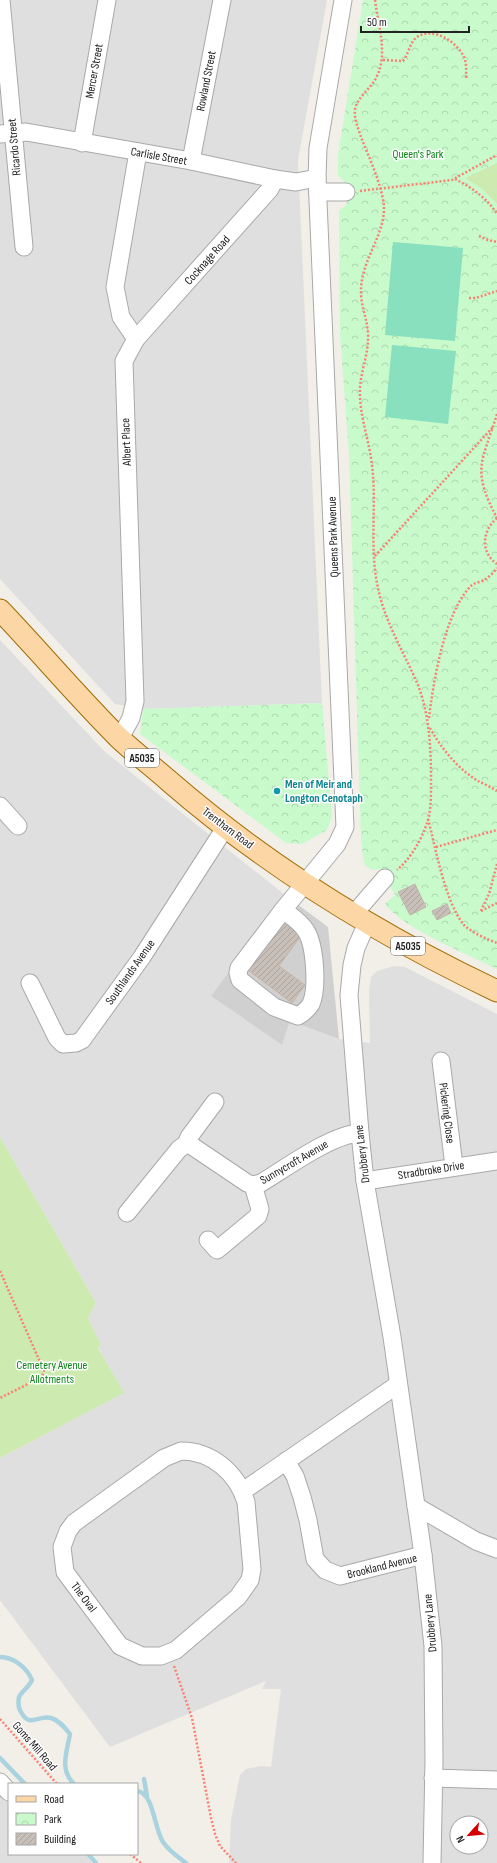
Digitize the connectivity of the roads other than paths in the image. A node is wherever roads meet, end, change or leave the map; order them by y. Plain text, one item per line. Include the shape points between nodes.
1 (1, 0) edge
2 (107, 0) edge
3 (222, 0) edge
4 (343, 0) edge
5 (6, 133) edge
6 (82, 143) junction
7 (138, 152) junction
8 (191, 161) junction
9 (275, 179) junction
10 (318, 185) junction
11 (346, 192) road end
12 (24, 247) dead end
13 (136, 339) junction
14 (0, 610) edge
15 (120, 738) junction
16 (0, 806) edge
17 (18, 826) dead end
18 (225, 828) junction
19 (385, 878) road end
20 (305, 884) junction
21 (283, 910) junction
22 (360, 919) junction
23 (30, 983) dead end
24 (497, 991) edge
25 (442, 1060) dead end
26 (215, 1102) dead end
27 (360, 1133) junction
28 (186, 1144) junction
29 (497, 1160) edge
30 (454, 1166) junction
31 (365, 1181) junction
32 (253, 1185) junction
33 (128, 1213) dead end
34 (208, 1240) dead end
35 (397, 1385) junction
36 (286, 1461) junction
37 (242, 1491) junction
38 (416, 1506) junction
39 (497, 1548) edge
40 (423, 1555) junction
41 (433, 1778) junction
42 (497, 1780) edge
43 (0, 1782) edge
44 (8, 1791) edge
45 (432, 1863) edge

1 - 5 street, Ricardo Street
2 - 6 street, Mercer Street
3 - 8 street, Rowland Street
4 - 10 street via 318,148
5 - 6 street, Carlisle Street via 26,132
5 - 12 street, Ricardo Street
6 - 7 street, Carlisle Street
7 - 8 street, Carlisle Street
7 - 13 street via 115,287 121,317
8 - 9 street, Carlisle Street
9 - 10 street, Carlisle Street
9 - 13 street, Cocknage Road via 270,189
10 - 11 street, Carlisle Street
10 - 20 street, Queens Park Avenue via 345,827 337,844
13 - 15 street, Albert Place via 124,360 135,701 131,718
14 - 15 main road, Trentham Road / A5035
15 - 18 main road, Trentham Road / A5035
16 - 17 street
18 - 20 main road, Trentham Road / A5035
18 - 23 street, Southlands Avenue via 142,957 82,1040 63,1044
19 - 22 street, Drubbery Lane
20 - 21 street, Queens Park Avenue
20 - 22 main road, Trentham Road / A5035
21 - 21 street, Queens Park Avenue via 306,931 311,940 315,986 311,1004 298,1016 274,1007 240,980 238,973 239,968
22 - 24 main road, Trentham Road / A5035
22 - 27 street, Drubbery Lane via 349,995
25 - 30 street, Pickering Close
26 - 28 street via 189,1136
27 - 31 street, Drubbery Lane
27 - 32 street, Sunnycroft Avenue via 352,1133 333,1140 261,1183
28 - 32 street, Sunnycroft Avenue
28 - 33 street via 179,1149
29 - 30 street, Stradbroke Drive
30 - 31 street, Stradbroke Drive
31 - 35 street, Drubbery Lane via 392,1337
32 - 34 street via 260,1209 258,1216 217,1250
35 - 36 street
35 - 38 street, Drubbery Lane
36 - 37 street
36 - 40 street, Brookland Avenue via 295,1476 296,1498 308,1520 315,1559 332,1574 340,1576
37 - 37 street, The Oval via 246,1502 252,1569 250,1580 238,1597 170,1653 161,1656 142,1656 120,1646 65,1572 64,1540 68,1530 74,1523 173,1453 188,1451 218,1462 232,1474
38 - 39 street via 476,1541
38 - 40 street, Drubbery Lane
40 - 41 street, Drubbery Lane via 433,1646
41 - 42 street
41 - 45 street, Drubbery Lane
43 - 44 street

